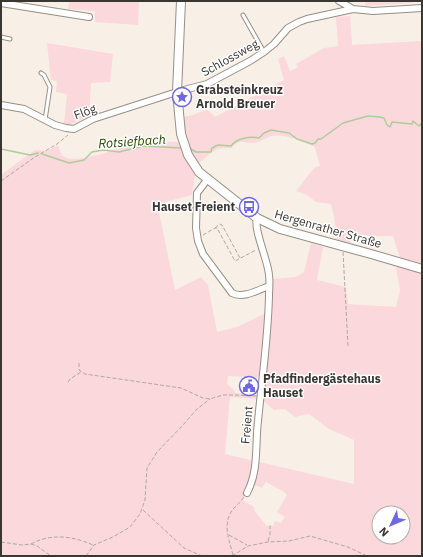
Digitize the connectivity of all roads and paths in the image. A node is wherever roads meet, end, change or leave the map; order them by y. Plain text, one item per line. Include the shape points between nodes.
1 (181, 1) edge
2 (339, 1) edge
3 (1, 3) edge
4 (422, 8) edge
5 (353, 9) junction
6 (244, 16) dead end
7 (89, 17) dead end
8 (1, 37) edge
9 (10, 39) dead end
10 (264, 52) junction
11 (41, 73) dead end
12 (177, 92) junction
13 (1, 105) edge
14 (45, 120) junction
15 (74, 129) junction
16 (207, 180) junction
17 (1, 181) edge
18 (256, 218) junction
19 (215, 228) junction
20 (198, 238) junction
21 (343, 246) junction
22 (262, 248) junction
23 (240, 258) junction
24 (421, 269) edge
25 (269, 286) junction
26 (348, 346) dead end
27 (79, 364) dead end
28 (81, 372) junction
29 (68, 382) dead end
30 (260, 396) junction
31 (210, 399) junction
32 (247, 493) joint
33 (142, 510) junction
34 (270, 524) dead end
35 (228, 535) junction
36 (1, 542) edge
37 (268, 542) junction
38 (31, 544) junction
39 (94, 545) junction
40 (248, 546) junction
41 (51, 556) edge
42 (86, 556) edge
43 (202, 556) edge
44 (233, 556) edge
45 (367, 556) edge

1 - 12 street, Hergenrather Straße
2 - 5 street
3 - 7 street
4 - 5 street via 373,11
5 - 10 street, Schlossweg via 298,22 288,28
6 - 10 lane
8 - 9 lane
10 - 12 street, Schlossweg via 207,84
11 - 14 lane via 50,87
12 - 15 street, Flög via 93,119
12 - 16 street, Hergenrather Straße via 183,142 193,164
13 - 14 street, Flög via 24,109
14 - 15 street, Flög
15 - 17 path via 57,144
16 - 18 street, Hergenrather Straße
16 - 20 street via 197,193
18 - 21 street, Hergenrather Straße via 280,229
18 - 22 street, Freient
19 - 20 path
19 - 23 path via 235,261
19 - 23 path via 222,225
20 - 25 street via 203,254 232,293 237,296 243,295
21 - 24 street, Hergenrather Straße
21 - 26 path
22 - 23 path
22 - 25 street, Freient via 268,268
25 - 30 street, Freient via 269,314
27 - 28 path
28 - 29 path
28 - 31 path via 181,388
30 - 31 path via 223,395
30 - 32 street, Freient via 256,470
31 - 33 path via 197,408 157,452 147,468
32 - 35 path via 230,514 226,527
33 - 39 path via 130,527
33 - 43 path via 184,548
34 - 37 path
35 - 40 path
35 - 44 path
36 - 38 path
37 - 40 path
37 - 45 path via 290,541 310,536 348,547
38 - 39 path via 53,537 76,538
38 - 41 path
39 - 42 path
40 - 44 path

